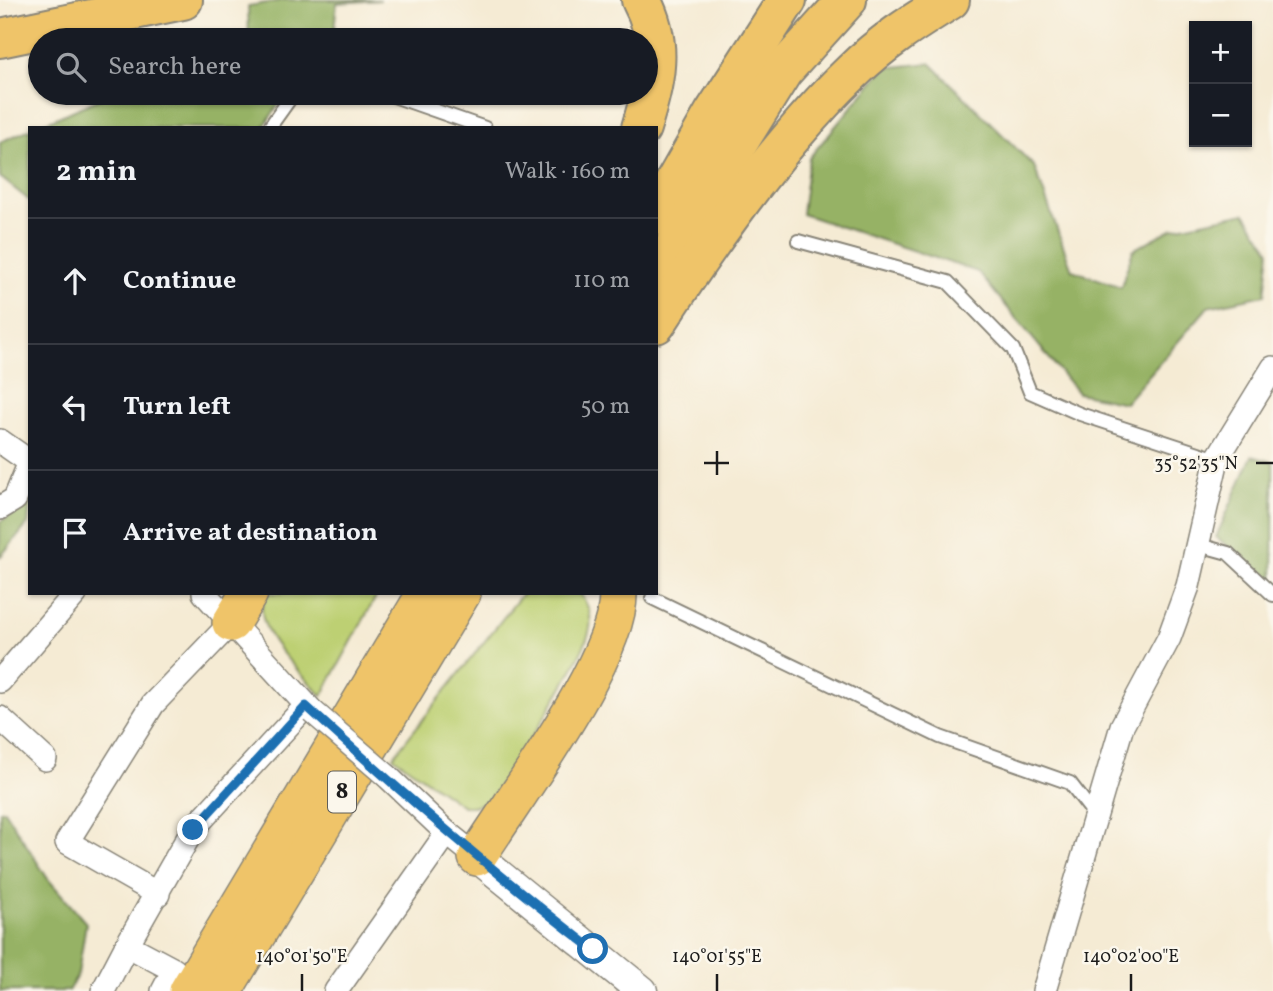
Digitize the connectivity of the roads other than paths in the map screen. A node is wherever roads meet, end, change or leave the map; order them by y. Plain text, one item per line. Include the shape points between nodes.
1 (88, 0) edge
2 (183, 0) edge
3 (641, 0) edge
4 (787, 0) edge
5 (847, 0) edge
6 (950, 0) edge
7 (0, 18) edge
8 (48, 28) edge
9 (653, 28) edge
10 (28, 32) edge
11 (0, 38) edge
12 (286, 105) edge
13 (419, 105) edge
14 (648, 105) edge
15 (714, 113) junction
16 (271, 126) edge
17 (479, 126) edge
18 (642, 126) edge
19 (658, 180) edge
20 (658, 211) edge
21 (798, 241) dead end
22 (658, 272) edge
23 (658, 321) edge
24 (1273, 368) edge
25 (0, 441) edge
26 (1217, 459) junction
27 (28, 461) edge
28 (28, 467) edge
29 (0, 508) edge
30 (1199, 545) junction
31 (74, 595) edge
32 (209, 595) edge
33 (404, 595) edge
34 (425, 595) edge
35 (461, 595) edge
36 (479, 595) edge
37 (602, 595) edge
38 (635, 595) edge
39 (1273, 595) edge
40 (240, 608) edge
41 (605, 647) junction
42 (0, 681) edge
43 (309, 709) junction
44 (391, 711) junction
45 (354, 712) junction
46 (0, 718) edge
47 (45, 759) dead end
48 (1094, 814) junction
49 (447, 833) junction
50 (477, 857) junction
51 (158, 894) junction
52 (127, 945) junction
53 (189, 985) edge
54 (103, 990) edge
55 (336, 991) edge
56 (642, 991) edge
57 (1044, 991) edge

1 - 7 highway
2 - 8 highway
3 - 9 highway
4 - 15 highway
5 - 22 highway via 783,71
6 - 23 highway via 886,42 794,135
10 - 11 highway
12 - 16 lane
13 - 17 lane
14 - 18 highway
15 - 19 highway via 676,151
15 - 20 highway
21 - 26 lane via 947,282 1013,349 1030,392 1080,414
24 - 26 street
25 - 27 street
26 - 30 street
28 - 29 street via 15,499
30 - 39 lane via 1228,553
30 - 48 street via 1169,638 1122,726
31 - 42 street
32 - 40 street
33 - 45 main road
34 - 45 main road, 8
35 - 44 main road, 8
36 - 44 main road
37 - 41 main road via 608,617
38 - 41 main road via 617,612
38 - 48 lane via 940,737 1070,783
40 - 43 street
40 - 51 street via 153,704 67,842
41 - 50 main road via 596,670
43 - 49 street, bridge
43 - 51 street via 193,830
44 - 53 main road, 8
45 - 53 main road, 8
46 - 47 street
48 - 57 street
49 - 50 street
49 - 55 street
50 - 56 street
51 - 52 street
52 - 53 street
52 - 54 street

